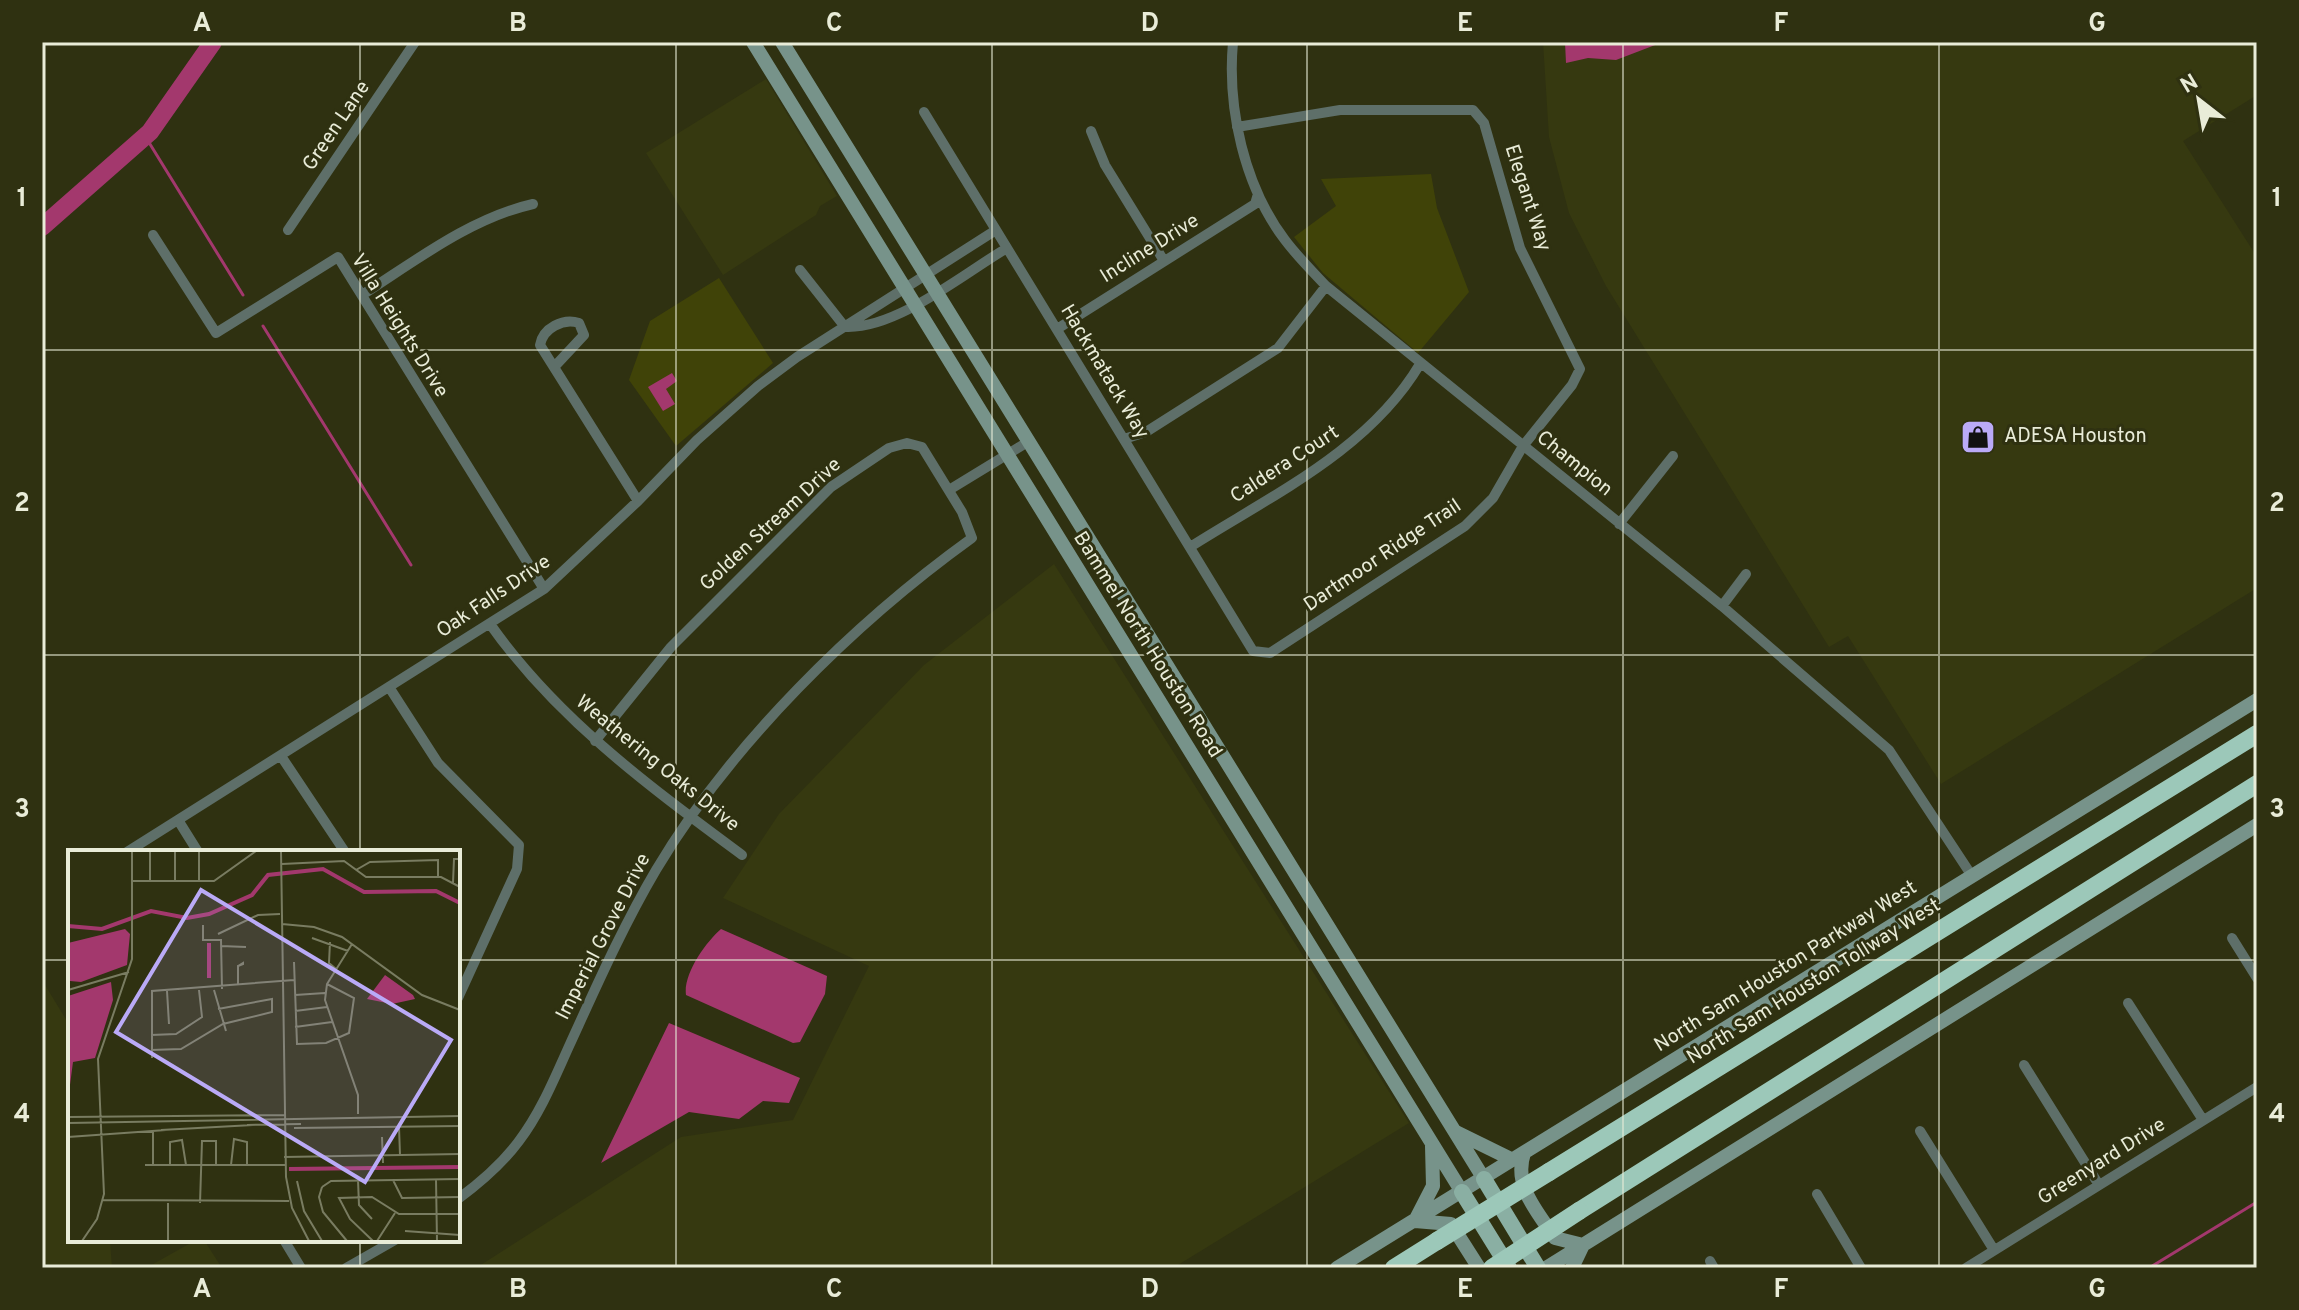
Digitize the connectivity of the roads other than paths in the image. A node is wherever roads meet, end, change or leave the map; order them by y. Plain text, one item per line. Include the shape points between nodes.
1 (415, 42) edge
2 (753, 42) edge
3 (782, 42) edge
4 (1233, 42) edge
5 (805, 79) junction
6 (784, 93) junction
7 (924, 112) dead end
8 (1237, 127) junction
9 (1091, 131) dead end
10 (1258, 194) junction
11 (533, 204) dead end
12 (288, 230) dead end
13 (996, 230) junction
14 (153, 235) dead end
15 (1007, 248) junction
16 (1164, 261) junction
17 (800, 270) dead end
18 (925, 275) junction
19 (1326, 286) junction
20 (903, 288) junction
21 (935, 291) junction
22 (362, 295) junction
23 (913, 305) junction
24 (845, 327) junction
25 (1057, 329) junction
26 (1420, 364) junction
27 (556, 365) junction
28 (1572, 385) joint
29 (1124, 439) junction
30 (1026, 443) junction
31 (1523, 446) junction
32 (1006, 456) junction
33 (1673, 456) dead end
34 (949, 490) junction
35 (638, 501) junction
36 (1619, 524) junction
37 (972, 538) joint
38 (1190, 547) junction
39 (1746, 574) dead end
40 (544, 589) junction
41 (1722, 606) junction
42 (490, 624) junction
43 (1253, 651) joint
44 (389, 687) junction
45 (1186, 699) junction
46 (2257, 700) edge
47 (1164, 711) junction
48 (2257, 734) edge
49 (595, 741) junction
50 (281, 756) junction
51 (2257, 784) edge
52 (690, 817) junction
53 (178, 820) junction
54 (2257, 825) edge
55 (130, 850) edge
56 (197, 850) edge
57 (344, 850) edge
58 (742, 855) dead end
59 (1294, 872) junction
60 (1972, 876) junction
61 (1272, 885) junction
62 (2232, 938) dead end
63 (2257, 978) edge
64 (460, 994) edge
65 (2128, 1003) dead end
66 (2024, 1065) dead end
67 (2257, 1087) edge
68 (2203, 1120) junction
69 (1454, 1131) junction
70 (1920, 1131) dead end
71 (1431, 1141) junction
72 (1518, 1157) junction
73 (1484, 1179) junction
74 (2099, 1185) junction
75 (1462, 1192) junction
76 (1817, 1194) dead end
77 (460, 1197) edge
78 (1415, 1221) junction
79 (285, 1242) edge
80 (392, 1242) edge
81 (1583, 1245) junction
82 (1994, 1250) junction
83 (301, 1268) edge
84 (346, 1268) edge
85 (1337, 1268) edge
86 (1394, 1268) edge
87 (1479, 1268) edge
88 (1492, 1268) edge
89 (1509, 1268) edge
90 (1538, 1268) edge
91 (1546, 1268) edge
92 (1572, 1268) edge
93 (1861, 1268) edge
94 (1966, 1268) edge

1 - 12 street, Green Lane
2 - 6 main road, Bammel North Houston Road
3 - 5 main road, Bammel North Houston Road
4 - 8 street, Champion
5 - 6 main road
5 - 18 main road, Bammel North Houston Road
6 - 20 main road, Bammel North Houston Road
7 - 13 street, Hackmatack Way
8 - 10 street, Champion
8 - 28 street, Elegant Way via 1340,110 1473,110 1484,123 1520,248 1580,369
9 - 16 street via 1105,165
10 - 16 street, Incline Drive via 1255,204
10 - 19 street, Champion via 1284,239
11 - 22 street via 500,213
13 - 15 street, Hackmatack Way
13 - 18 street, Oak Falls Drive
14 - 22 street, Villa Heights Drive via 216,333 338,257
15 - 21 street, Oak Falls Drive
15 - 25 street, Hackmatack Way
16 - 25 street, Incline Drive
17 - 24 street
18 - 20 street, Oak Falls Drive
18 - 21 main road, Bammel North Houston Road
19 - 26 street, Champion
19 - 29 street via 1278,348 1146,432
20 - 23 main road, Bammel North Houston Road
20 - 24 street, Oak Falls Drive
21 - 23 street, Oak Falls Drive
21 - 30 main road, Bammel North Houston Road
22 - 40 street, Villa Heights Drive
23 - 24 street, Oak Falls Drive via 868,327
23 - 32 main road, Bammel North Houston Road
24 - 35 street, Oak Falls Drive via 727,412
25 - 29 street, Hackmatack Way
26 - 31 street, Champion
26 - 38 street, Caldera Court via 1355,442
27 - 27 street via 584,335 579,323 563,322 543,334 540,345
27 - 35 street
28 - 31 street, Dartmoor Ridge Trail
29 - 38 street, Hackmatack Way
30 - 32 street
30 - 45 main road, Bammel North Houston Road
31 - 36 street, Champion
31 - 43 street, Dartmoor Ridge Trail via 1493,498 1465,526 1270,653
32 - 34 street
32 - 47 main road, Bammel North Houston Road
33 - 36 street
34 - 37 street, Golden Stream Drive
34 - 49 street, Golden Stream Drive via 922,447 907,443 889,448 843,478 671,647
35 - 40 street, Oak Falls Drive
36 - 41 street, Champion
37 - 52 street, Imperial Grove Drive via 867,622 743,750
38 - 43 street, Hackmatack Way
39 - 41 street
40 - 42 street, Oak Falls Drive
41 - 60 street, Champion via 1889,750
42 - 44 street, Oak Falls Drive
42 - 49 street, Weathering Oaks Drive via 543,692
44 - 50 street, Oak Falls Drive
44 - 64 street via 438,763 519,845 520,861
45 - 47 main road
45 - 59 main road, Bammel North Houston Road
46 - 60 main road, North Sam Houston Parkway West
47 - 61 main road, Bammel North Houston Road
48 - 86 highway, North Sam Houston Tollway West, bridge
49 - 52 street, Weathering Oaks Drive
50 - 53 street, Oak Falls Drive
50 - 57 street
51 - 88 highway, bridge
52 - 58 street, Weathering Oaks Drive
52 - 77 street, Imperial Grove Drive via 620,935 527,1130 498,1166
53 - 55 street, Oak Falls Drive
53 - 56 street
54 - 81 main road
59 - 61 main road
59 - 69 main road, Bammel North Houston Road
60 - 72 main road, North Sam Houston Parkway West
61 - 71 main road, Bammel North Houston Road
62 - 63 street
65 - 68 street
66 - 74 street
67 - 68 street, Greenyard Drive
68 - 74 street, Greenyard Drive
69 - 72 main road
69 - 73 main road, Bammel North Houston Road
70 - 82 street
71 - 75 main road, Bammel North Houston Road
71 - 78 main road via 1433,1186
72 - 73 main road, North Sam Houston Parkway West
72 - 81 main road via 1520,1183 1555,1238
73 - 75 main road, North Sam Houston Parkway West
73 - 90 main road, Bammel North Houston Road
74 - 82 street, Greenyard Drive
75 - 78 main road, North Sam Houston Parkway West
75 - 89 main road, Bammel North Houston Road
76 - 93 street
78 - 85 main road, North Sam Houston Parkway West
78 - 87 main road via 1451,1224
79 - 83 street
80 - 84 street
81 - 91 main road
81 - 92 main road
82 - 94 street, Greenyard Drive

